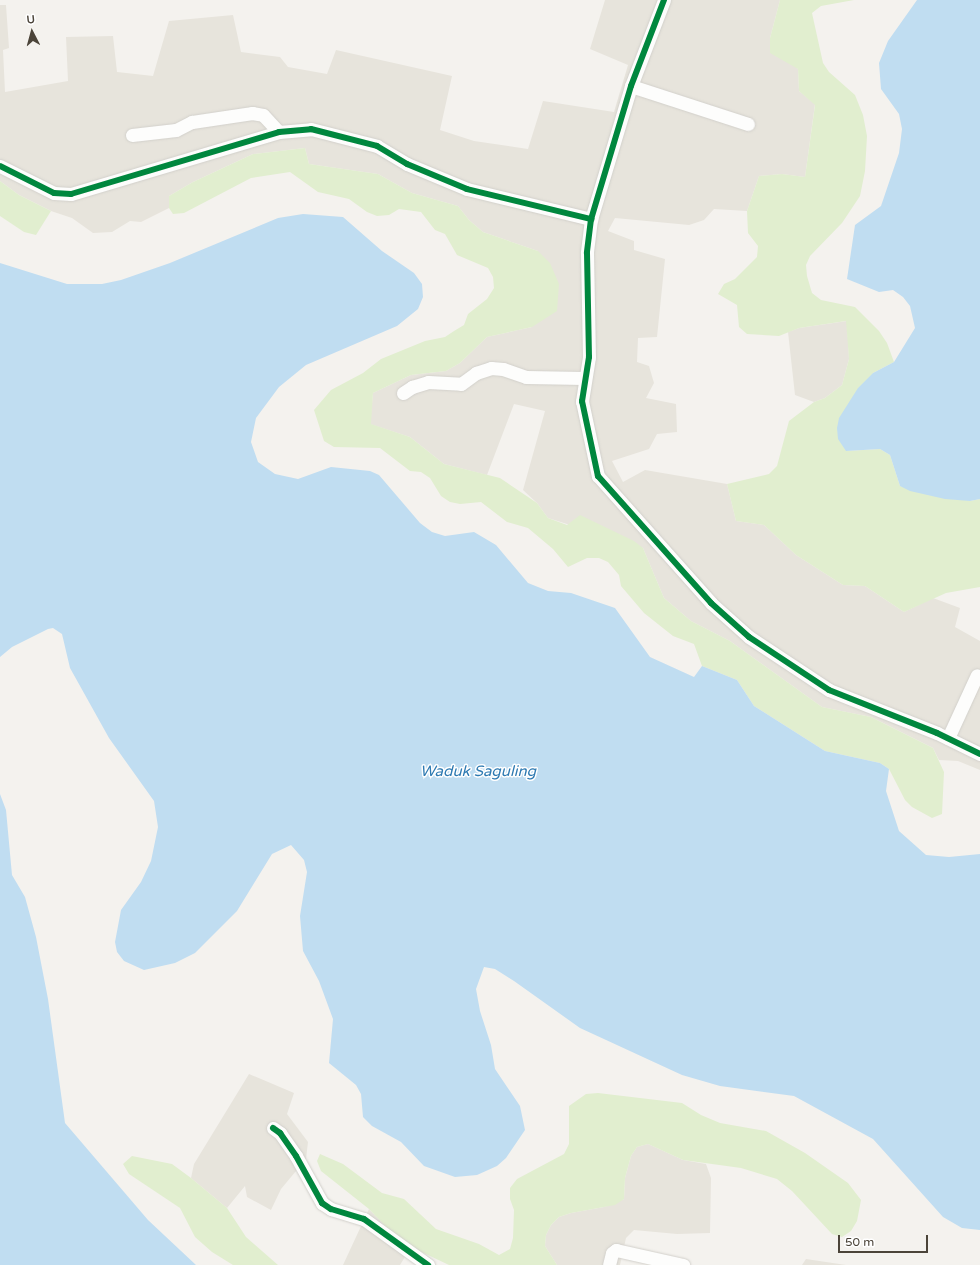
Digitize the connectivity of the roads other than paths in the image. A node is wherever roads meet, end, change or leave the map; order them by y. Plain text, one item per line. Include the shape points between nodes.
1 (664, 0) edge
2 (631, 86) junction
3 (748, 124) dead end
4 (279, 132) junction
5 (132, 135) dead end
6 (0, 166) edge
7 (591, 219) junction
8 (584, 378) junction
9 (403, 393) dead end
10 (977, 675) dead end
11 (948, 738) junction
12 (980, 754) edge
13 (273, 1128) dead end
14 (428, 1265) edge
15 (609, 1265) edge
16 (683, 1265) edge

1 - 2 street
2 - 3 street
2 - 7 street
4 - 5 street via 263,115 252,113 192,122 176,130
4 - 6 street via 71,194 54,193
4 - 7 street via 311,128 377,146 407,164 467,189
7 - 8 street via 587,253 589,357
8 - 9 street via 526,377 503,369 490,368 476,373 461,384 428,382
8 - 11 street via 582,401 598,476 711,602 749,637 829,690
10 - 11 street
11 - 12 street
13 - 14 street via 280,1133 296,1156 322,1202 331,1209 364,1219
15 - 16 street via 612,1252 616,1250

